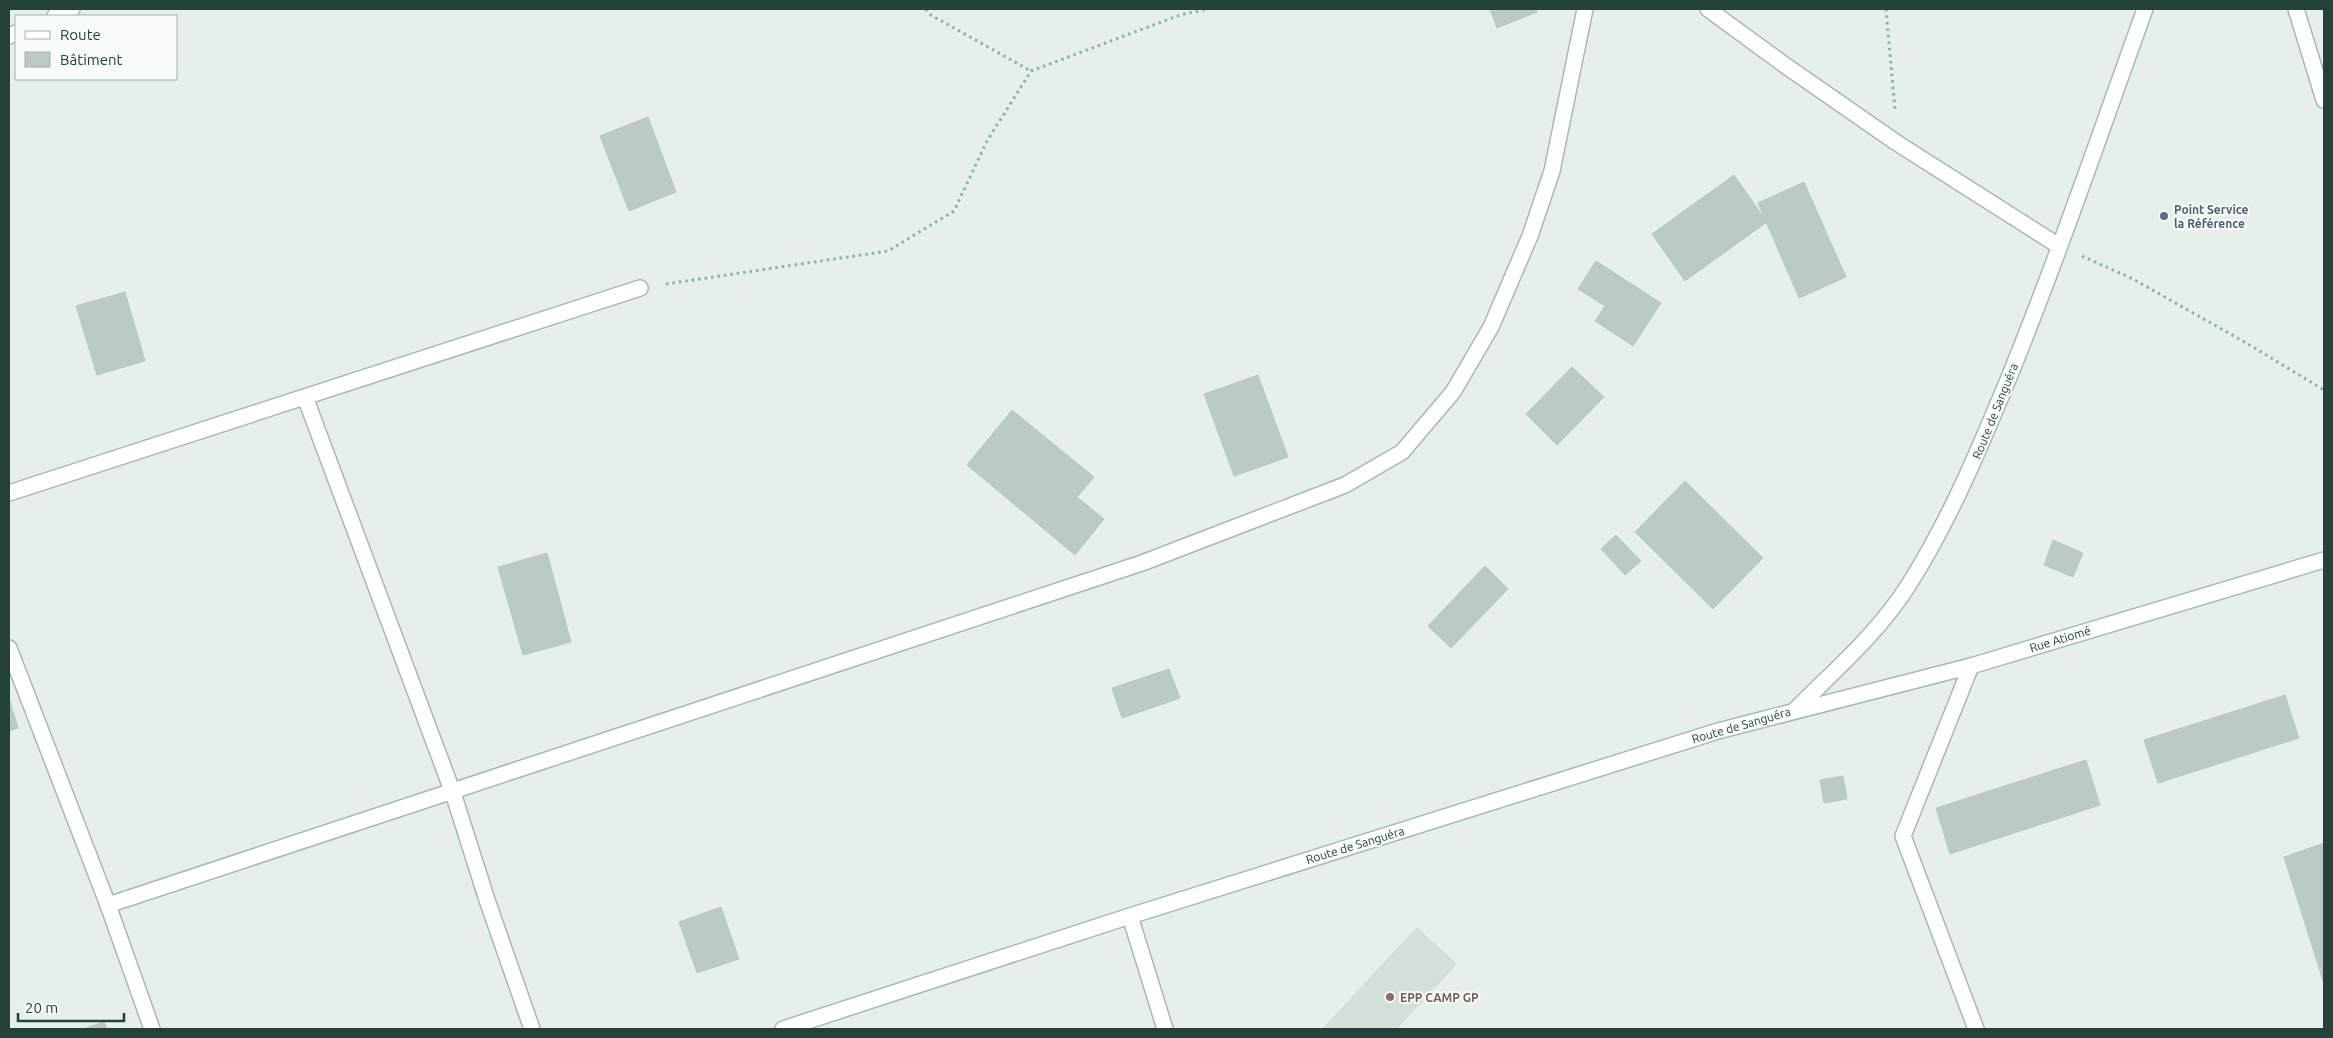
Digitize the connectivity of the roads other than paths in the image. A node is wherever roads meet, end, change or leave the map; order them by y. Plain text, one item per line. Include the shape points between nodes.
1 (72, 9) edge
2 (1585, 9) edge
3 (1708, 9) edge
4 (2145, 9) edge
5 (2296, 9) edge
6 (57, 15) edge
7 (2324, 100) edge
8 (2059, 246) junction
9 (640, 288) road end
10 (306, 397) junction
11 (9, 493) edge
12 (2324, 560) edge
13 (9, 648) edge
14 (1971, 666) junction
15 (1794, 710) junction
16 (453, 793) junction
17 (108, 906) junction
18 (1130, 916) junction
19 (152, 1029) edge
20 (532, 1029) edge
21 (783, 1029) edge
22 (1165, 1029) edge
23 (1976, 1029) edge

1 - 6 street
2 - 16 street via 1552,171 1530,236 1491,327 1453,392 1402,452 1345,485 1142,563
3 - 8 street via 1897,143
4 - 8 street, Route de Sanguéra
5 - 7 street
8 - 15 street, Route de Sanguéra via 1974,462 1936,539 1907,588 1870,635
9 - 10 street
10 - 11 street
10 - 16 street
12 - 14 street, Rue Atiomé
13 - 17 street
14 - 15 street, Rue Atiomé
14 - 23 street via 1902,836
15 - 18 street, Route de Sanguéra
16 - 17 street
16 - 20 street
17 - 19 street
18 - 21 street, Route de Sanguéra
18 - 22 street

